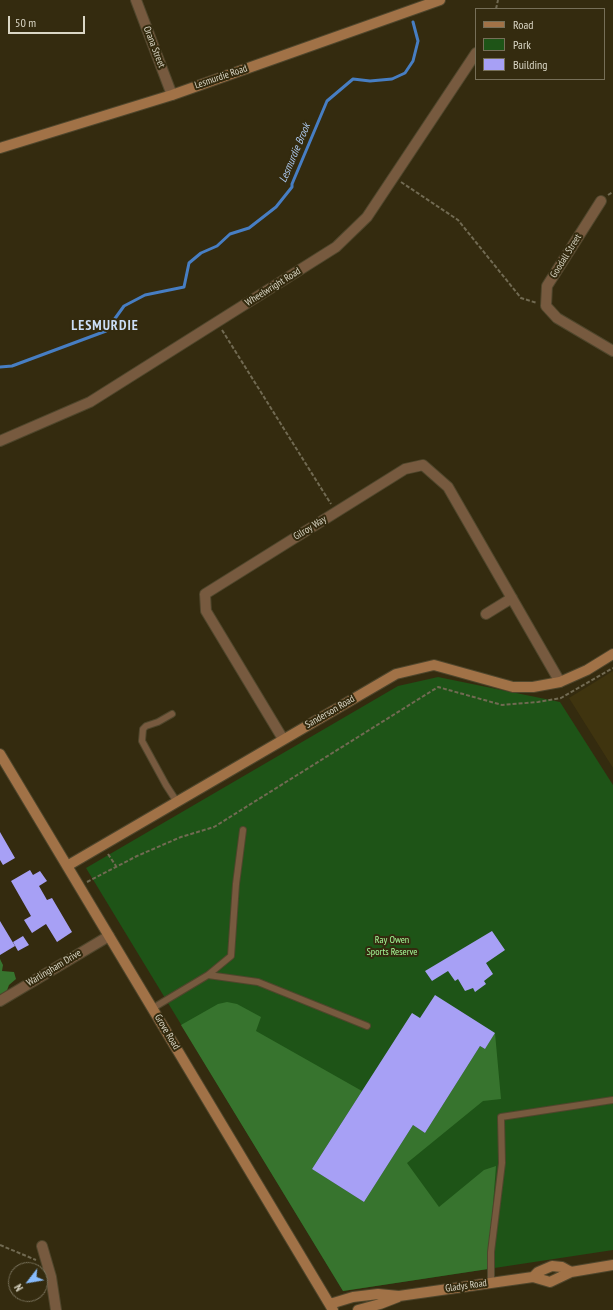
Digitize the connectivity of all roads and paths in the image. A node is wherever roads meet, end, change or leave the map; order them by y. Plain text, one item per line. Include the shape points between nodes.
1 (136, 0) edge
2 (440, 0) edge
3 (475, 54) edge
4 (172, 95) junction
5 (0, 148) edge
6 (393, 177) junction
7 (601, 201) dead end
8 (546, 306) junction
9 (217, 322) junction
10 (613, 351) edge
11 (0, 441) edge
12 (336, 512) junction
13 (512, 598) junction
14 (486, 614) dead end
15 (613, 654) edge
16 (613, 668) edge
17 (560, 682) junction
18 (172, 714) dead end
19 (284, 739) junction
20 (0, 754) edge
21 (177, 802) junction
22 (243, 830) dead end
23 (102, 845) junction
24 (67, 866) junction
25 (116, 866) junction
26 (89, 888) dead end
27 (109, 936) junction
28 (208, 976) junction
29 (0, 1000) edge
30 (153, 1008) junction
31 (367, 1026) dead end
32 (613, 1100) edge
33 (0, 1246) edge
34 (42, 1246) dead end
35 (38, 1260) dead end
36 (613, 1265) edge
37 (571, 1272) junction
38 (532, 1276) junction
39 (491, 1283) junction
40 (400, 1296) junction
41 (332, 1307) edge
42 (56, 1310) edge
43 (358, 1310) edge

1 - 4 street, Orana Street
2 - 4 street, Lesmurdie Road
3 - 6 street, Wheelwright Road
4 - 5 street, Lesmurdie Road
6 - 8 path via 458,220 521,298
6 - 9 street, Wheelwright Road via 367,217 336,247
7 - 8 street, Goodall Street via 547,286
8 - 10 street via 557,318
9 - 11 street, Wheelwright Road via 90,402
9 - 12 path
12 - 13 street, Gilroy Way via 405,469 423,465 448,487
12 - 19 street, Gilroy Way via 205,594 206,611
13 - 14 street
13 - 17 street, Gilroy Way
15 - 17 street, Sanderson Road via 587,670
16 - 25 path via 561,698 538,702 502,704 438,687 214,827 181,837
17 - 19 street, Sanderson Road via 533,687 513,687 434,665 396,674
18 - 21 lane via 146,726 143,729 142,741
19 - 21 street, Sanderson Road
20 - 24 street, Grove Road
21 - 23 street, Sanderson Road
22 - 28 lane via 231,956
23 - 24 street, Sanderson Road
23 - 25 path
24 - 27 street, Grove Road
25 - 26 path via 86,882
27 - 29 street, Warlingham Drive
27 - 30 street, Grove Road
28 - 30 lane
28 - 31 lane via 258,982
30 - 41 street, Grove Road
32 - 39 lane via 502,1117 502,1164 491,1252
33 - 35 path
34 - 42 street
36 - 37 street, Gladys Road
37 - 38 street, Gladys Road via 550,1282
37 - 38 street, Gladys Road via 562,1267 552,1266
38 - 39 street, Gladys Road
39 - 40 street, Gladys Road
40 - 41 street, Gladys Road via 378,1294 353,1297
40 - 43 street, Gladys Road

